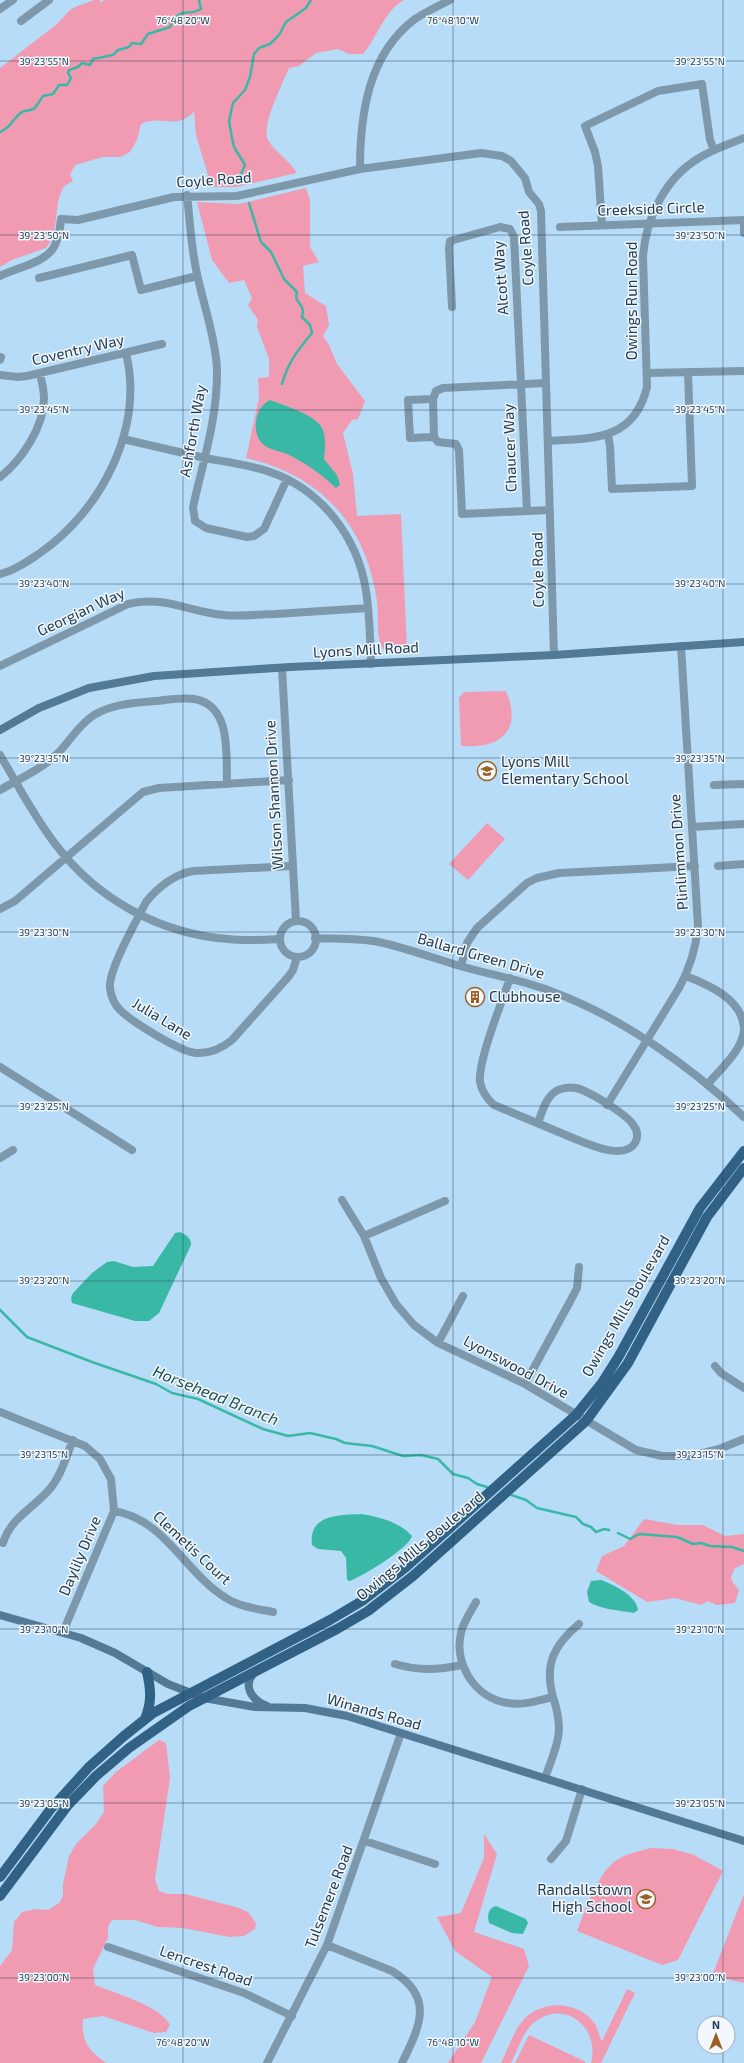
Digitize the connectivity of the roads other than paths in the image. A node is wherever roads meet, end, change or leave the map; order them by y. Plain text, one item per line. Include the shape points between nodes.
1 (13, 0) edge
2 (49, 0) edge
3 (450, 0) edge
4 (0, 9) edge
5 (21, 21) dead end
6 (744, 138) edge
7 (714, 150) junction
8 (360, 169) junction
9 (188, 195) junction
10 (744, 220) edge
11 (649, 224) junction
12 (602, 225) junction
13 (560, 227) dead end
14 (744, 233) edge
15 (0, 276) edge
16 (197, 276) junction
17 (39, 278) dead end
18 (452, 307) dead end
19 (162, 344) dead end
20 (126, 353) junction
21 (744, 371) edge
22 (688, 372) junction
23 (646, 373) junction
24 (40, 374) junction
25 (0, 375) edge
26 (546, 382) junction
27 (521, 384) junction
28 (433, 399) junction
29 (608, 435) junction
30 (434, 437) junction
31 (123, 439) junction
32 (548, 441) junction
33 (204, 458) junction
34 (0, 477) edge
35 (287, 479) junction
36 (550, 510) junction
37 (527, 511) junction
38 (0, 574) edge
39 (368, 608) junction
40 (744, 642) edge
41 (681, 646) junction
42 (554, 655) junction
43 (371, 664) junction
44 (0, 666) edge
45 (282, 668) junction
46 (0, 730) edge
47 (0, 755) edge
48 (289, 780) junction
49 (16, 781) junction
50 (228, 784) junction
51 (744, 784) edge
52 (714, 785) dead end
53 (0, 790) edge
54 (744, 824) edge
55 (692, 827) junction
56 (66, 857) junction
57 (744, 864) edge
58 (292, 866) junction
59 (695, 866) junction
60 (718, 866) dead end
61 (0, 908) edge
62 (140, 915) junction
63 (296, 921) junction
64 (316, 938) junction
65 (280, 939) junction
66 (297, 957) junction
67 (461, 966) junction
68 (686, 976) junction
69 (510, 978) junction
70 (744, 1028) edge
71 (646, 1041) junction
72 (0, 1067) edge
73 (708, 1084) junction
74 (607, 1105) junction
75 (744, 1117) edge
76 (538, 1123) junction
77 (13, 1150) dead end
78 (132, 1150) dead end
79 (744, 1152) edge
80 (0, 1158) edge
81 (744, 1168) edge
82 (342, 1200) dead end
83 (444, 1201) dead end
84 (364, 1236) junction
85 (579, 1267) dead end
86 (462, 1296) dead end
87 (438, 1342) junction
88 (715, 1366) dead end
89 (525, 1384) junction
90 (744, 1388) edge
91 (0, 1412) edge
92 (576, 1415) junction
93 (586, 1421) junction
94 (744, 1439) edge
95 (73, 1440) junction
96 (114, 1511) junction
97 (3, 1543) dead end
98 (476, 1602) dead end
99 (273, 1612) dead end
100 (0, 1615) edge
101 (579, 1624) dead end
102 (63, 1632) junction
103 (396, 1664) dead end
104 (462, 1665) junction
105 (255, 1671) junction
106 (147, 1672) junction
107 (190, 1692) junction
108 (553, 1697) junction
109 (204, 1698) junction
110 (271, 1707) junction
111 (145, 1719) junction
112 (401, 1733) junction
113 (545, 1778) junction
114 (582, 1789) junction
115 (364, 1840) junction
116 (744, 1841) edge
117 (551, 1859) dead end
118 (435, 1864) dead end
119 (0, 1877) edge
120 (0, 1896) edge
121 (327, 1945) junction
122 (108, 1947) dead end
123 (292, 2016) junction
124 (267, 2063) edge
125 (402, 2063) edge

1 - 4 street
2 - 5 street
3 - 8 street via 415,19 402,30 380,60 364,111 360,139
6 - 7 street, Owings Run Road
7 - 11 street, Owings Run Road via 698,158 675,178 656,207
7 - 12 street via 710,140 702,84 658,92 585,126 598,166
8 - 9 street, Coyle Road via 237,196
8 - 26 street, Coyle Road via 481,153 502,156 518,169 541,211
9 - 15 street, Coyle Road via 78,220 61,219 58,239 51,251 38,260
9 - 16 street, Ashforth Way
10 - 11 street, Creekside Circle
10 - 14 street
11 - 12 street, Creekside Circle
11 - 23 street, Owings Run Road via 644,256
12 - 13 street, Creekside Circle
16 - 17 street via 140,290 132,255
16 - 33 street, Ashforth Way via 217,369 216,399
18 - 27 street, Alcott Way via 450,241 500,227 510,230 514,237
19 - 20 street, Coventry Way
20 - 24 street, Coventry Way
20 - 31 street via 132,386
21 - 22 street
22 - 23 street
22 - 29 street via 692,486 612,489
23 - 29 street, Owings Run Road via 647,387 634,418
24 - 25 street, Coventry Way via 18,377
24 - 34 street via 44,398 39,422 24,451
26 - 27 street
26 - 32 street, Coyle Road
27 - 28 street via 443,388 436,391
27 - 37 street, Chaucer Way
28 - 30 street
28 - 30 street via 408,400 410,438
29 - 32 street, Owings Run Road
30 - 37 street, Chaucer Way via 438,442 452,443 458,447 462,514
31 - 33 street
31 - 38 street via 101,487 70,527 57,540 26,562
32 - 36 street, Coyle Road
33 - 35 street via 254,468
33 - 35 street, Ashforth Way via 193,507 195,521 206,528 247,537 259,533 264,529
35 - 39 street via 325,507 347,536 361,570
36 - 37 street, Chaucer Way
36 - 42 street, Coyle Road
39 - 43 street
39 - 44 street, Georgian Way via 236,616 210,613 161,601 137,602
40 - 41 street, Lyons Mill Road
41 - 42 street, Lyons Mill Road
41 - 55 street, Plinlimmon Drive
42 - 43 street, Lyons Mill Road
43 - 45 street, Lyons Mill Road
45 - 46 street, Lyons Mill Road via 181,674 111,683 59,699
45 - 48 street, Wilson Shannon Drive
47 - 49 street
48 - 50 street
48 - 58 street, Wilson Shannon Drive
49 - 50 street via 54,757 85,722 103,710 133,703 193,699 209,705 221,720 225,737
49 - 53 street
49 - 56 street via 42,825
50 - 56 street via 159,788 143,792
51 - 52 street
54 - 55 street
55 - 59 street, Plinlimmon Drive
56 - 61 street via 16,901
56 - 62 street via 105,895
57 - 60 street
58 - 62 street, Julia Lane via 184,872 151,896
58 - 63 street, Wilson Shannon Drive
59 - 67 street via 559,873 537,878 477,928 467,943
59 - 68 street, Plinlimmon Drive via 698,926 696,945
62 - 65 street via 176,929 228,940
62 - 66 street, Julia Lane via 113,971 111,995 125,1014 186,1050 207,1052 225,1046 289,976
63 - 64 street via 309,925
63 - 65 street via 285,927
64 - 66 street via 308,953
64 - 67 street, Ballard Green Drive via 377,942
65 - 66 street via 285,951
67 - 69 street, Ballard Green Drive
68 - 70 street via 704,983 732,1002 742,1015
68 - 71 street, Plinlimmon Drive
69 - 71 street, Ballard Green Drive via 553,992 588,1008
69 - 76 street via 481,1066 480,1082 482,1091 494,1105
70 - 73 street via 744,1035 738,1048
71 - 73 street, Ballard Green Drive via 677,1060
71 - 74 street, Plinlimmon Drive
72 - 78 street
73 - 75 street, Ballard Green Drive
74 - 76 street via 577,1088 558,1090 549,1098
74 - 76 street via 636,1128 636,1141 631,1148 616,1151 585,1143
77 - 80 street
79 - 92 main road, Owings Mills Boulevard via 700,1208 619,1356 602,1383
81 - 93 main road, Owings Mills Boulevard via 707,1217 628,1363
82 - 84 street, Lyonswood Drive
83 - 84 street
84 - 87 street, Lyonswood Drive via 381,1278 396,1304 414,1325
85 - 89 street via 577,1288
86 - 87 street
87 - 89 street, Lyonswood Drive
88 - 90 street
89 - 92 street, Lyonswood Drive
91 - 95 street, Daylily Drive
92 - 93 street, Lyonswood Drive
92 - 107 main road, Owings Mills Boulevard via 406,1567 362,1601
93 - 94 street, Lyonswood Drive via 636,1450 662,1456 706,1453
93 - 105 main road, Owings Mills Boulevard via 412,1576 368,1611
95 - 96 street, Daylily Drive via 93,1452 106,1469 113,1488
95 - 97 street via 50,1489 13,1523
96 - 99 street, Clemetis Court via 133,1516 150,1526 210,1587 224,1597 240,1605
96 - 102 street, Daylily Drive
98 - 104 street via 462,1629
100 - 102 street, Winands Road
101 - 108 street via 565,1636 555,1651 549,1674
102 - 106 street, Winands Road via 101,1646
103 - 104 street via 426,1670
104 - 108 street via 481,1691 507,1703 528,1703
105 - 109 main road, Owings Mills Boulevard
105 - 110 street via 249,1680 250,1693 257,1702
106 - 107 street, Winands Road via 168,1684
106 - 111 main road via 151,1696 150,1708
107 - 109 street, Winands Road
107 - 111 main road, Owings Mills Boulevard
108 - 113 street via 560,1721 560,1731
109 - 110 street, Winands Road via 239,1705
109 - 120 main road, Owings Mills Boulevard via 152,1730 96,1776 68,1805
110 - 112 street, Winands Road via 318,1710
111 - 119 main road, Owings Mills Boulevard via 84,1773 36,1827
112 - 113 street, Winands Road
112 - 115 street, Tulsemere Road
113 - 114 street, Winands Road
114 - 116 street, Winands Road
114 - 117 street via 566,1841
115 - 118 street
115 - 121 street, Tulsemere Road
121 - 123 street, Tulsemere Road
121 - 125 street via 392,1971 415,1992 420,2009 419,2026
122 - 123 street, Lencrest Road via 244,1993
123 - 124 street, Tulsemere Road

